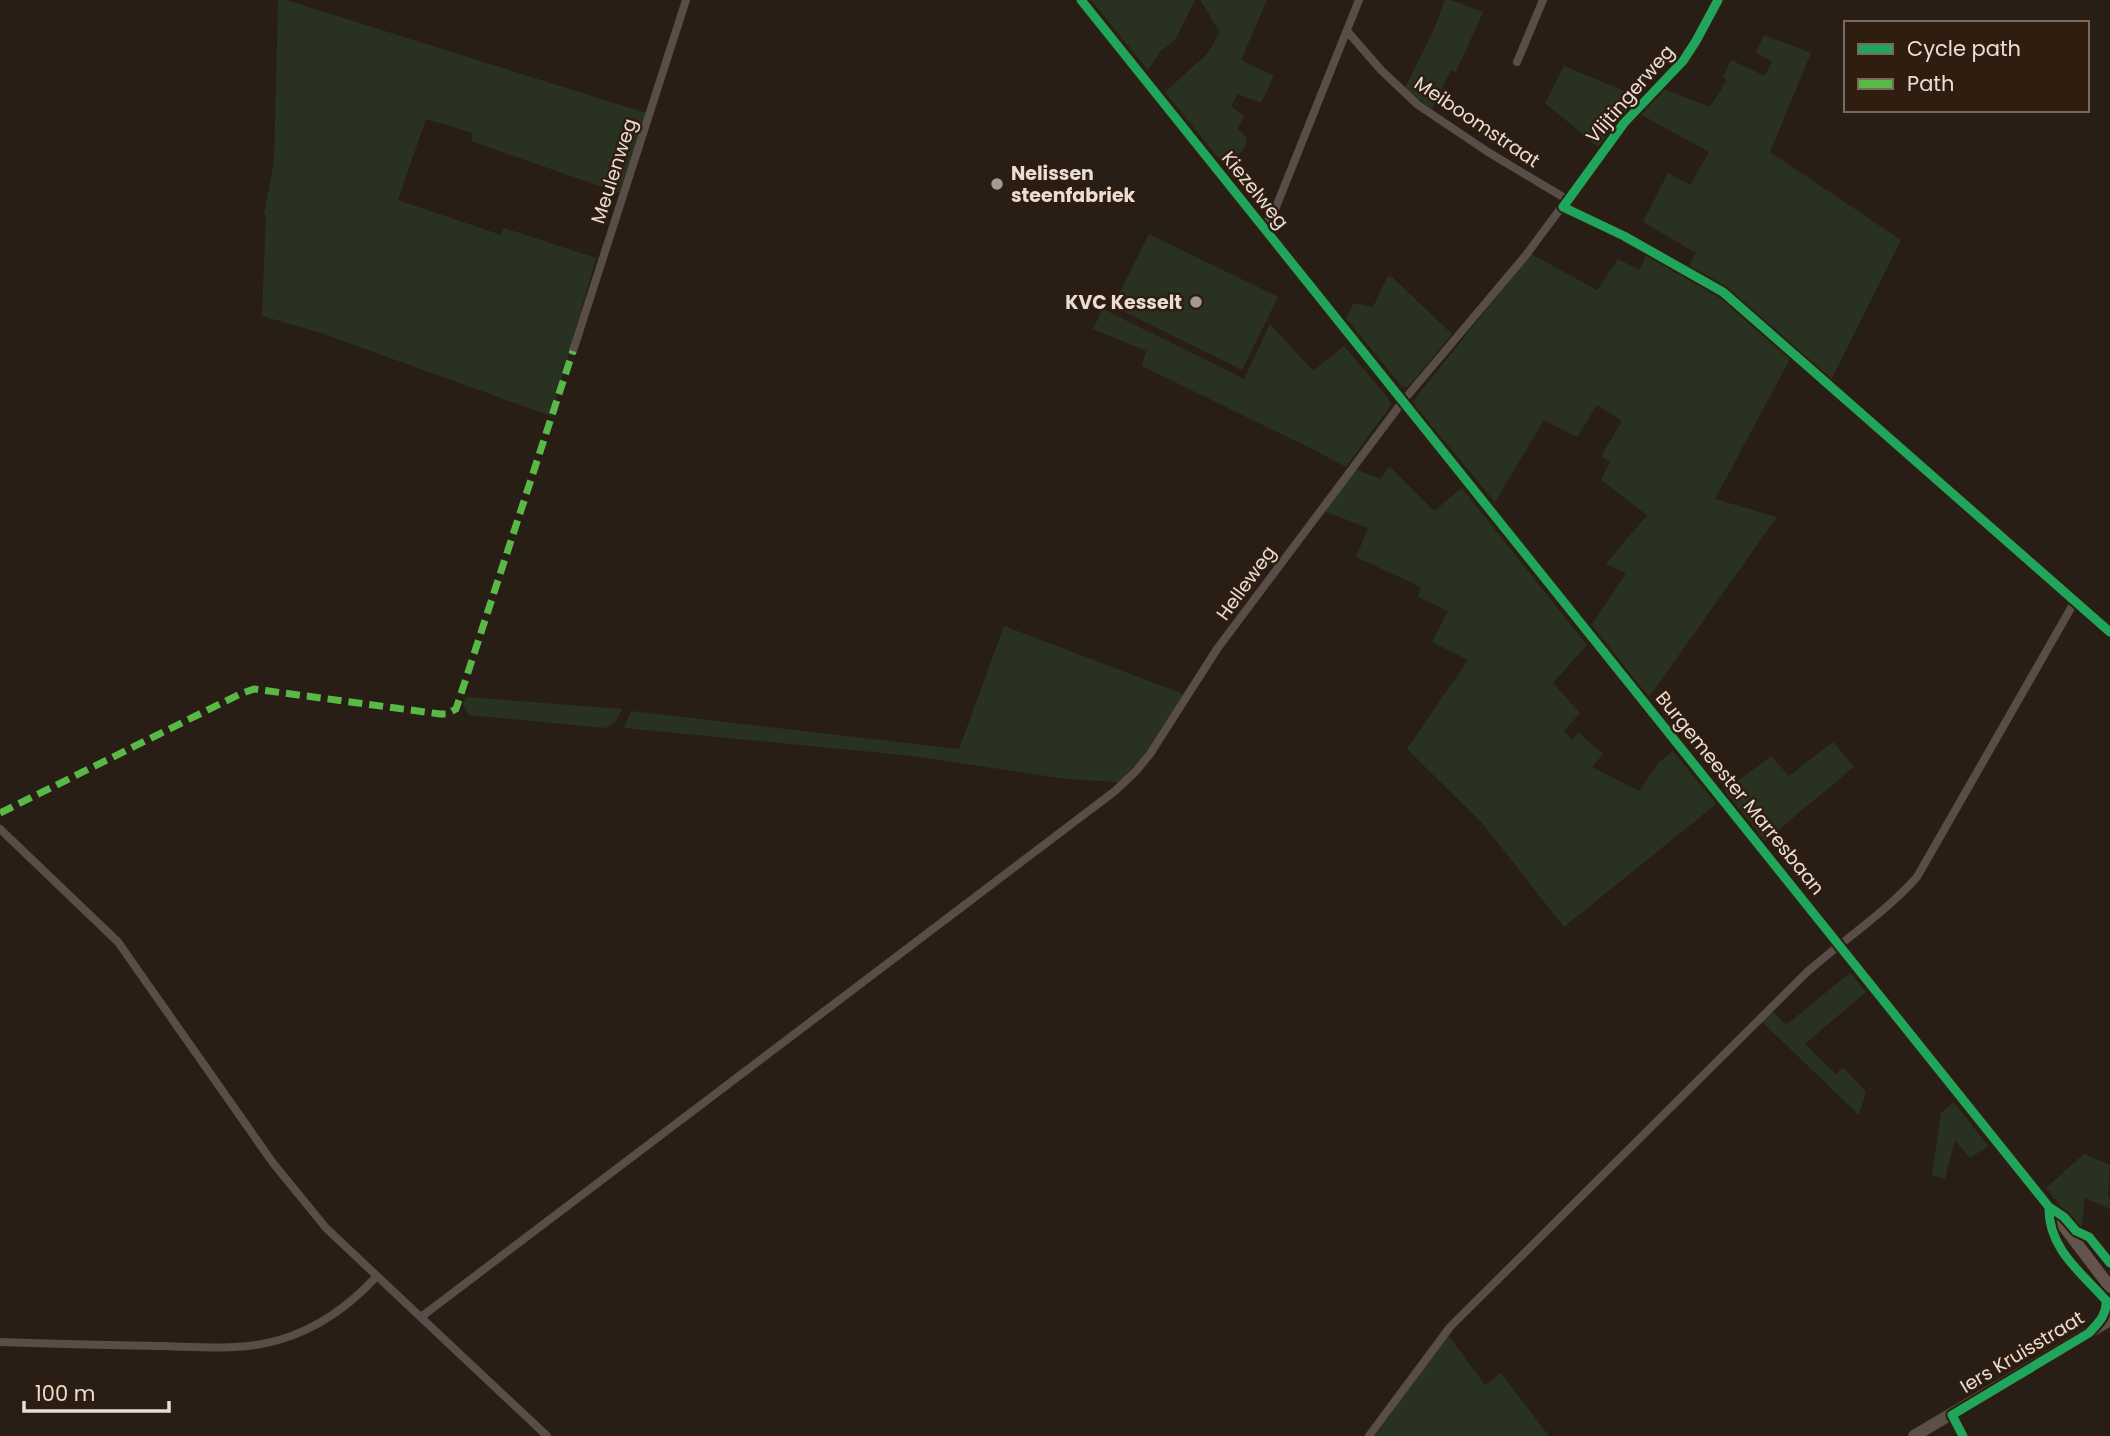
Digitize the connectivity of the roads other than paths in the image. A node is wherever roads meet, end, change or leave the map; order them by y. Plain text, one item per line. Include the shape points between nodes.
1 (686, 0) edge
2 (1081, 0) edge
3 (1359, 0) edge
4 (1543, 0) edge
5 (1718, 0) edge
6 (1347, 31) junction
7 (1517, 62) dead end
8 (1565, 203) junction
9 (1262, 226) junction
10 (573, 351) dead end
11 (1403, 401) junction
12 (2075, 601) junction
13 (2110, 632) edge
14 (0, 829) edge
15 (1838, 944) junction
16 (377, 1276) junction
17 (2110, 1287) edge
18 (421, 1317) junction
19 (2110, 1320) edge
20 (0, 1342) edge
21 (1952, 1415) junction
22 (547, 1436) edge
23 (1369, 1436) edge
24 (1914, 1436) edge
25 (1963, 1436) edge

1 - 10 street, Meulenweg
2 - 9 main road, Kiezelweg
3 - 6 street
4 - 7 street
5 - 8 street, Vlijtingerweg via 1683,61 1624,123
6 - 8 street, Meiboomstraat via 1418,106
6 - 9 street via 1272,217
8 - 11 street, Vlijtingerweg
8 - 12 street, Meiboomstraat via 1723,292
9 - 11 main road, Kiezelweg
11 - 15 main road, Burgemeester Marresbaan
11 - 18 street, Helleweg via 1217,649 1150,754 1120,786
12 - 13 street, Meiboomstraat
12 - 15 street via 1917,877
14 - 16 street via 118,942 296,1194
15 - 17 main road, Burgemeester Marresbaan
15 - 23 street via 1450,1326
16 - 18 street
16 - 20 street via 332,1316 290,1336 256,1345
18 - 22 street
19 - 21 street, Iers Kruisstraat
21 - 24 street, Iers Kruisstraat
21 - 25 street

